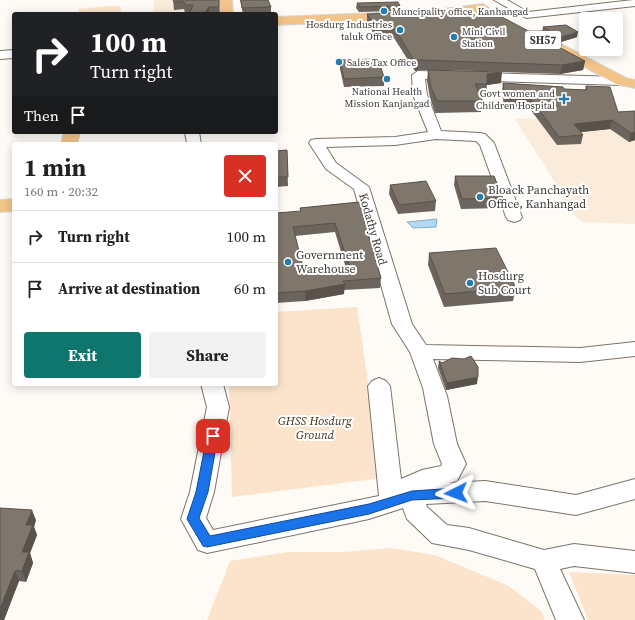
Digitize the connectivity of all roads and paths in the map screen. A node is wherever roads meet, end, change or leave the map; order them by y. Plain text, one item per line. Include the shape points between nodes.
1 (226, 0) edge
2 (465, 0) edge
3 (499, 0) edge
4 (635, 3) edge
5 (591, 7) junction
6 (227, 12) edge
7 (594, 12) edge
8 (278, 21) edge
9 (545, 41) edge
10 (12, 54) edge
11 (0, 55) edge
12 (628, 82) edge
13 (436, 134) junction
14 (12, 205) edge
15 (0, 206) edge
16 (514, 217) dead end
17 (635, 348) edge
18 (420, 352) junction
19 (213, 386) edge
20 (379, 386) dead end
21 (635, 489) edge
22 (402, 498) junction
23 (544, 561) junction
24 (635, 562) edge
25 (570, 620) edge

1 - 6 main road
2 - 8 main road via 486,14
3 - 5 street via 526,15
4 - 5 street
5 - 7 street
9 - 12 main road, SH57
10 - 11 street
12 - 13 street via 418,76 420,95
13 - 16 street via 480,137 487,143
13 - 18 street, Kodathy Road via 395,140 316,143 331,166 361,187 402,324
14 - 15 main road
17 - 18 street via 580,355
18 - 22 street via 431,378 440,411 446,450 454,464 449,474 422,479 410,485
19 - 22 street via 218,407 202,492 193,519 207,542 369,509
20 - 22 street
21 - 22 street via 576,505 485,491
22 - 23 street via 441,535 469,539
23 - 24 street via 574,555
23 - 25 street

